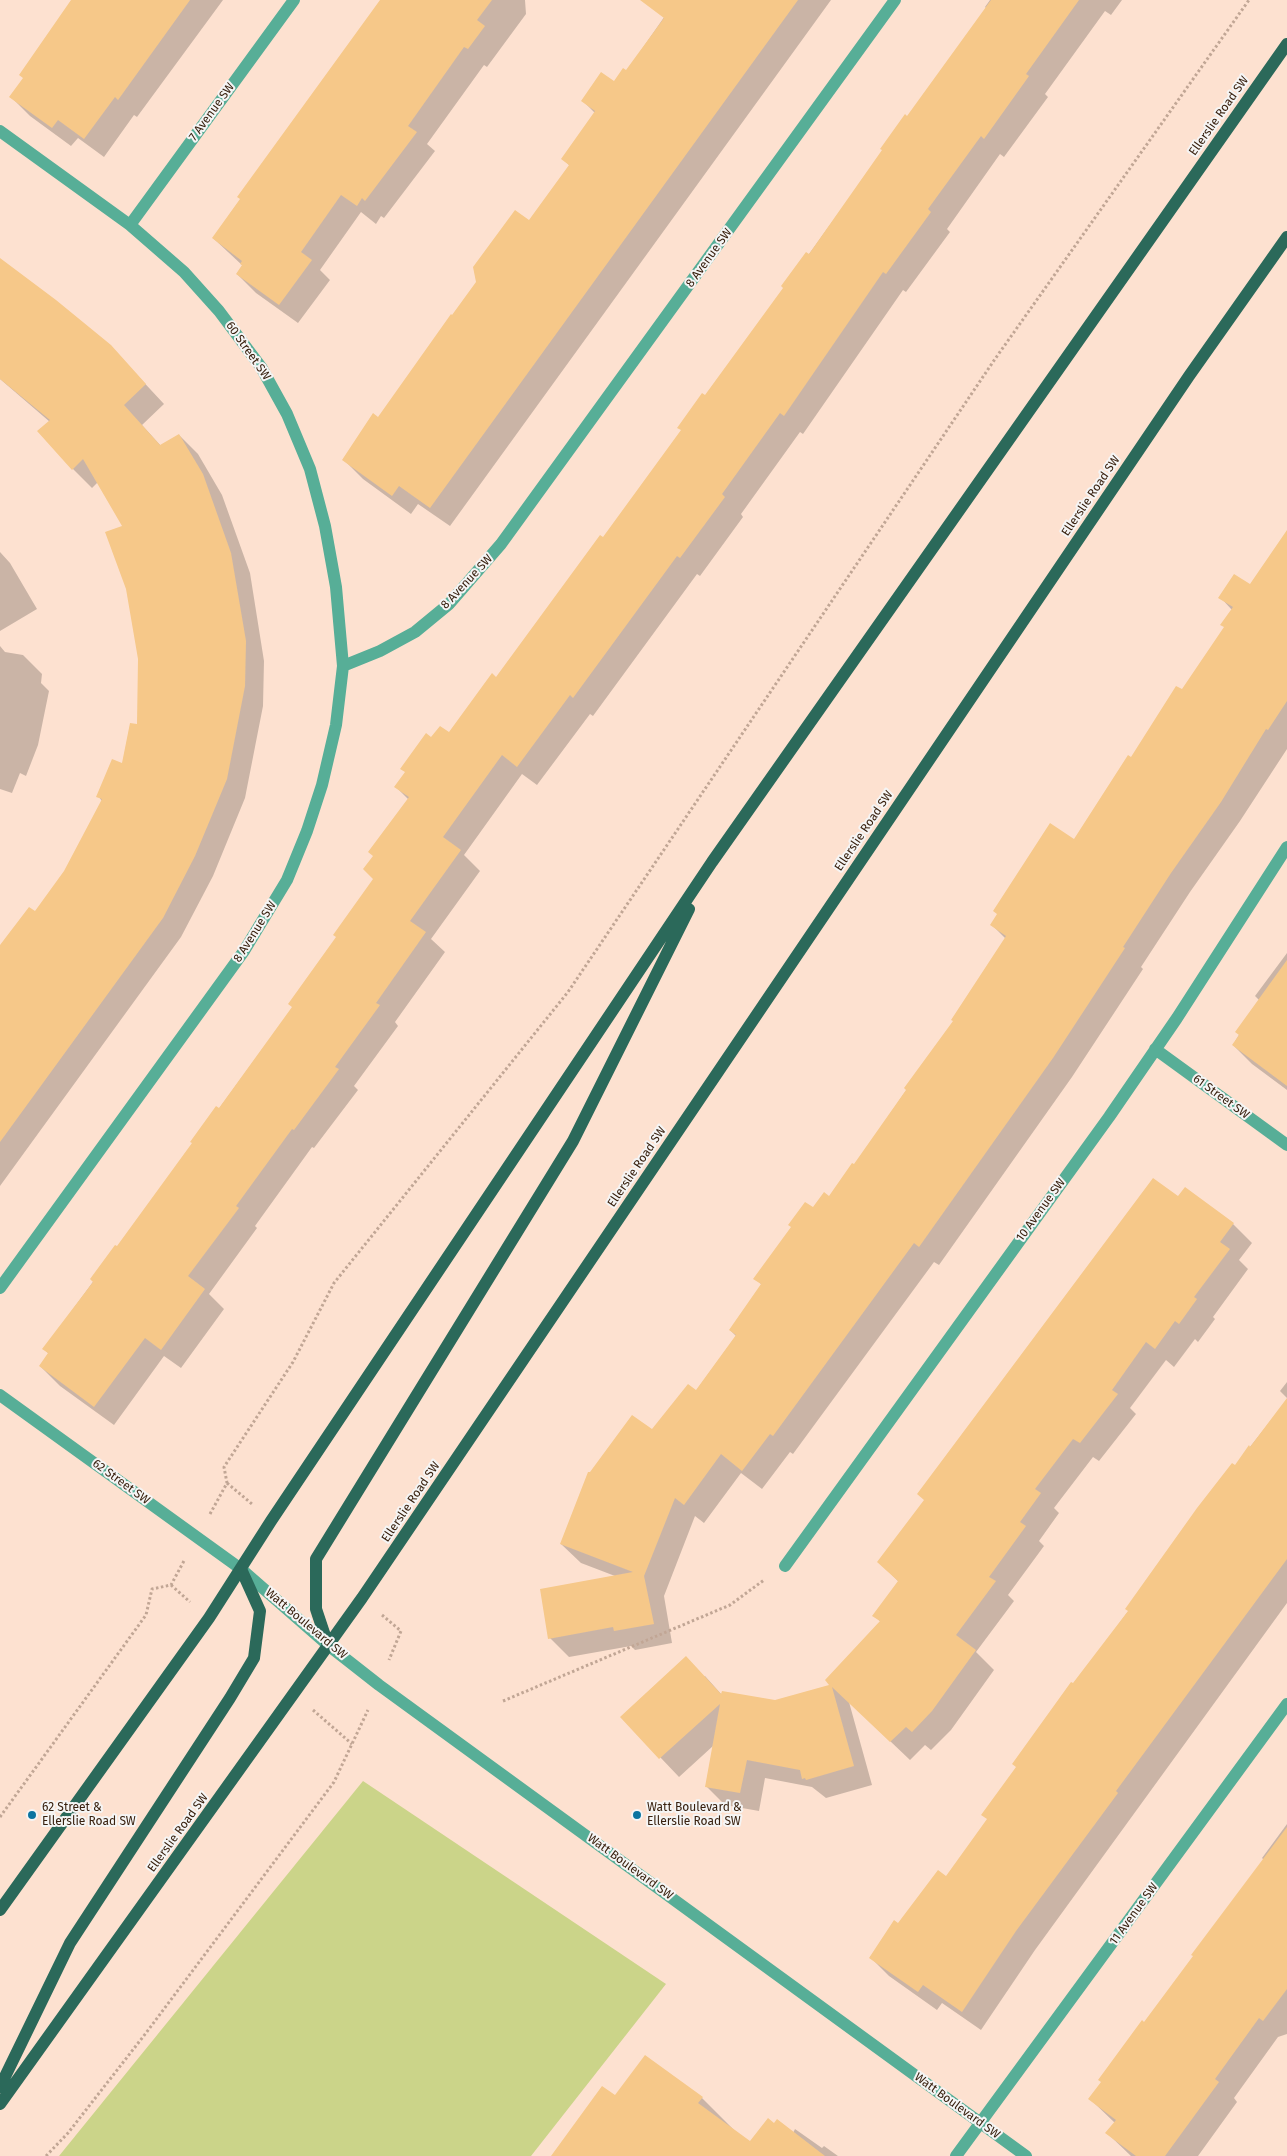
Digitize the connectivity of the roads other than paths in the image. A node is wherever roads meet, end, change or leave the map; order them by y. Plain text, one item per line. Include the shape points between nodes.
1 (294, 0) edge
2 (895, 0) edge
3 (1287, 44) edge
4 (0, 131) edge
5 (130, 224) junction
6 (1287, 237) edge
7 (343, 666) junction
8 (1287, 847) edge
9 (712, 862) junction
10 (1155, 1048) junction
11 (1287, 1145) edge
12 (0, 1288) edge
13 (0, 1395) edge
14 (785, 1566) road end
15 (241, 1569) junction
16 (328, 1645) junction
17 (1287, 1704) edge
18 (0, 1910) edge
19 (0, 2087) edge
20 (0, 2104) edge
21 (981, 2123) junction
22 (956, 2156) edge
23 (1026, 2156) edge

1 - 5 street, 7 Avenue SW
2 - 7 street, 8 Avenue SW via 501,544 449,604 415,632
3 - 9 main road, Ellerslie Road SW
4 - 5 street, 60 Street SW
5 - 7 street, 60 Street SW via 184,272 219,311 261,367 287,414 310,469 325,526 336,587
6 - 16 main road, Ellerslie Road SW via 1183,385
7 - 12 street, 8 Avenue SW via 336,725 322,785 308,831 283,887 244,951
8 - 10 street, 10 Avenue SW
9 - 15 main road, Ellerslie Road SW
9 - 16 main road via 573,1141 316,1559 316,1609
10 - 11 street, 61 Street SW
10 - 14 street, 10 Avenue SW via 1109,1117
13 - 15 street, 62 Street SW
15 - 16 street, Watt Boulevard SW
15 - 18 main road, Ellerslie Road SW
15 - 19 main road via 260,1611 254,1658 70,1943
16 - 20 main road, Ellerslie Road SW
16 - 21 street, Watt Boulevard SW
17 - 21 street, 11 Avenue SW
21 - 22 street, 11 Avenue SW
21 - 23 street, Watt Boulevard SW

